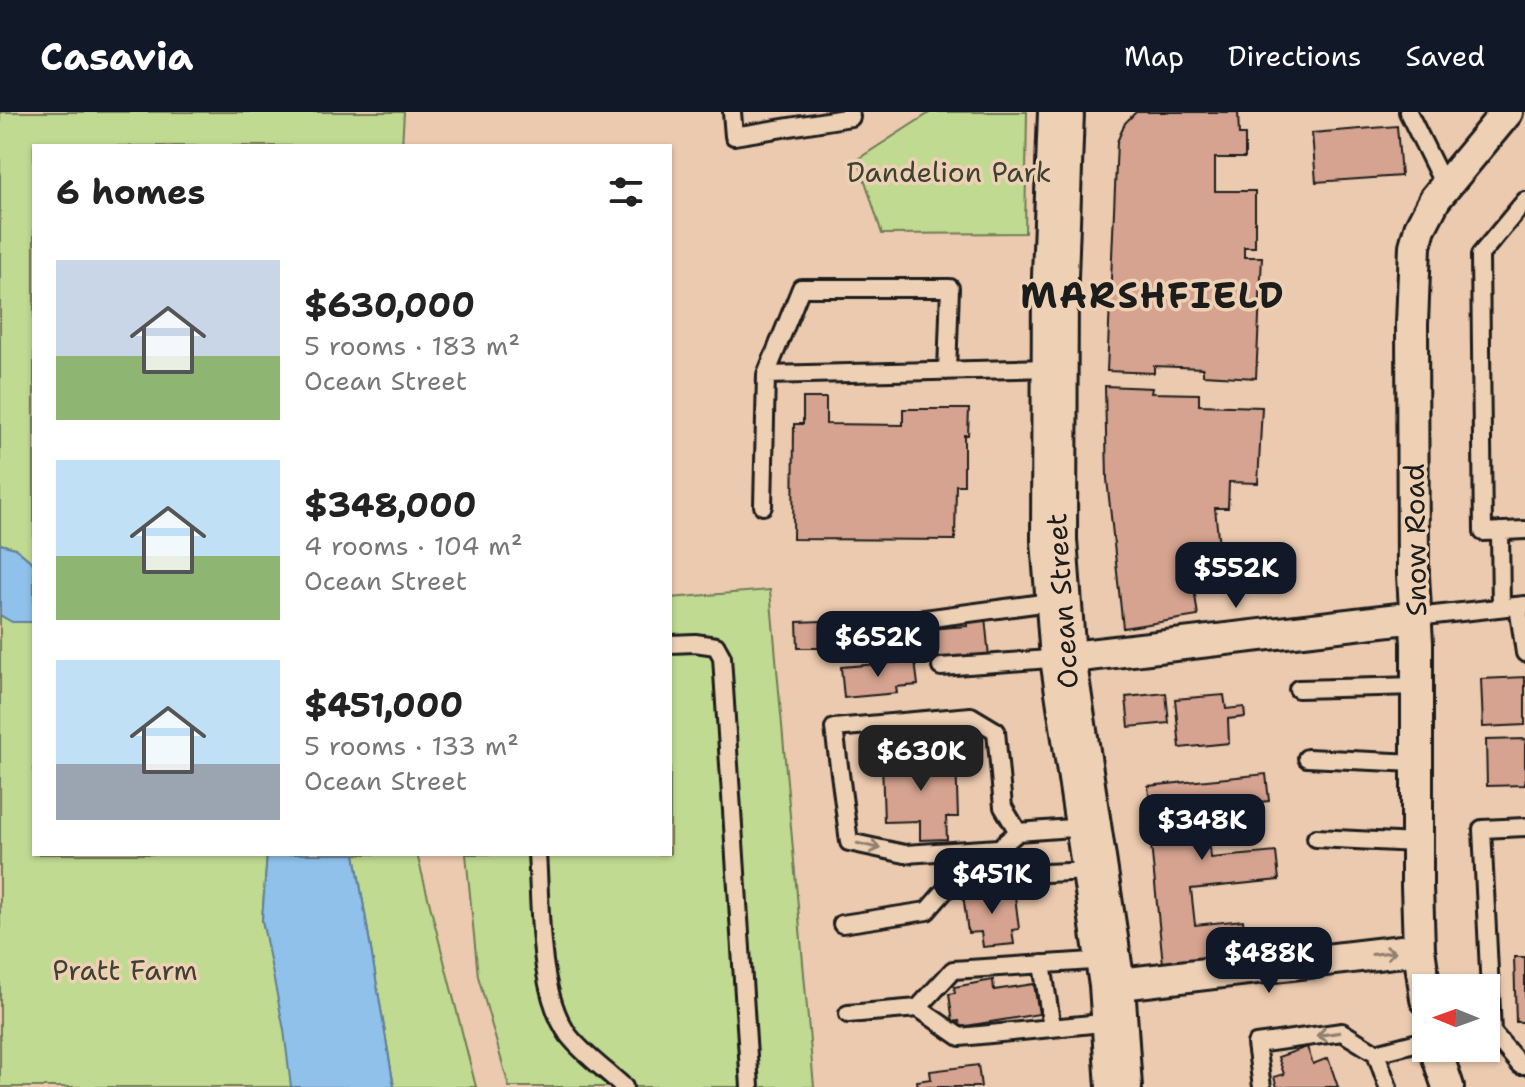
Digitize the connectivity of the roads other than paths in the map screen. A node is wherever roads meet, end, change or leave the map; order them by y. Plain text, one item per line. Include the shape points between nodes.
1 (732, 112) edge
2 (1061, 112) edge
3 (1079, 112) edge
4 (1408, 112) edge
5 (1507, 112) edge
6 (851, 117) dead end
7 (1061, 160) junction
8 (1445, 187) junction
9 (1525, 201) edge
10 (1055, 368) junction
11 (947, 371) junction
12 (766, 375) junction
13 (763, 506) dead end
14 (1525, 530) edge
15 (1500, 531) junction
16 (1058, 601) junction
17 (1515, 606) edge
18 (1416, 617) junction
19 (836, 631) dead end
20 (672, 644) edge
21 (1525, 653) edge
22 (1063, 658) junction
23 (941, 667) dead end
24 (1417, 686) junction
25 (1298, 689) dead end
26 (1307, 758) dead end
27 (1416, 763) junction
28 (1088, 827) junction
29 (1525, 827) edge
30 (1018, 832) junction
31 (1316, 838) dead end
32 (1416, 843) junction
33 (537, 856) edge
34 (1095, 871) junction
35 (842, 924) dead end
36 (1419, 949) junction
37 (1042, 964) junction
38 (1422, 974) edge
39 (1111, 989) junction
40 (918, 1008) junction
41 (848, 1014) dead end
42 (1052, 1028) junction
43 (1412, 1044) edge
44 (1376, 1053) junction
45 (1440, 1062) edge
46 (1525, 1065) edge
47 (624, 1087) edge
48 (750, 1087) edge
49 (1119, 1087) edge
50 (1262, 1087) edge
51 (1388, 1087) edge
52 (1448, 1087) edge

1 - 6 lane via 734,136
2 - 7 main road, Ocean Street
3 - 7 main road
4 - 8 lane
5 - 8 street, Snow Road
7 - 10 main road, Ocean Street
8 - 18 street, Snow Road via 1420,228 1413,264
9 - 15 lane via 1480,255 1483,532
10 - 11 lane
10 - 16 main road, Ocean Street
11 - 12 lane
11 - 12 lane via 950,288 801,288
12 - 13 lane
14 - 15 lane
15 - 17 lane
16 - 19 lane
16 - 22 main road, Ocean Street
17 - 18 lane
17 - 21 lane
18 - 22 street
18 - 24 street, Snow Road
20 - 48 lane via 716,646 722,657
22 - 23 lane
22 - 28 main road, Ocean Street
24 - 25 lane
24 - 27 street, Snow Road
26 - 27 lane
27 - 32 street, Snow Road
28 - 30 lane
28 - 34 main road, Ocean Street
29 - 46 lane via 1482,829 1492,1032
30 -> 30 lane via 1003,807 996,731 971,716 834,728 849,842 905,854 999,848
31 - 32 lane
32 - 36 street, Snow Road
33 - 47 lane via 547,983 555,1009 570,1037
34 - 35 lane via 948,887 927,911
34 - 39 main road, Ocean Street
36 - 38 street, Snow Road
39 -> 36 street
37 - 39 lane
37 - 40 lane via 953,970
37 - 42 lane
39 - 42 lane
39 - 49 main road, Ocean Street
40 - 41 lane
40 - 42 lane via 960,1037
43 - 44 lane
44 -> 50 lane via 1342,1032 1256,1044
44 - 51 lane
45 - 52 street

